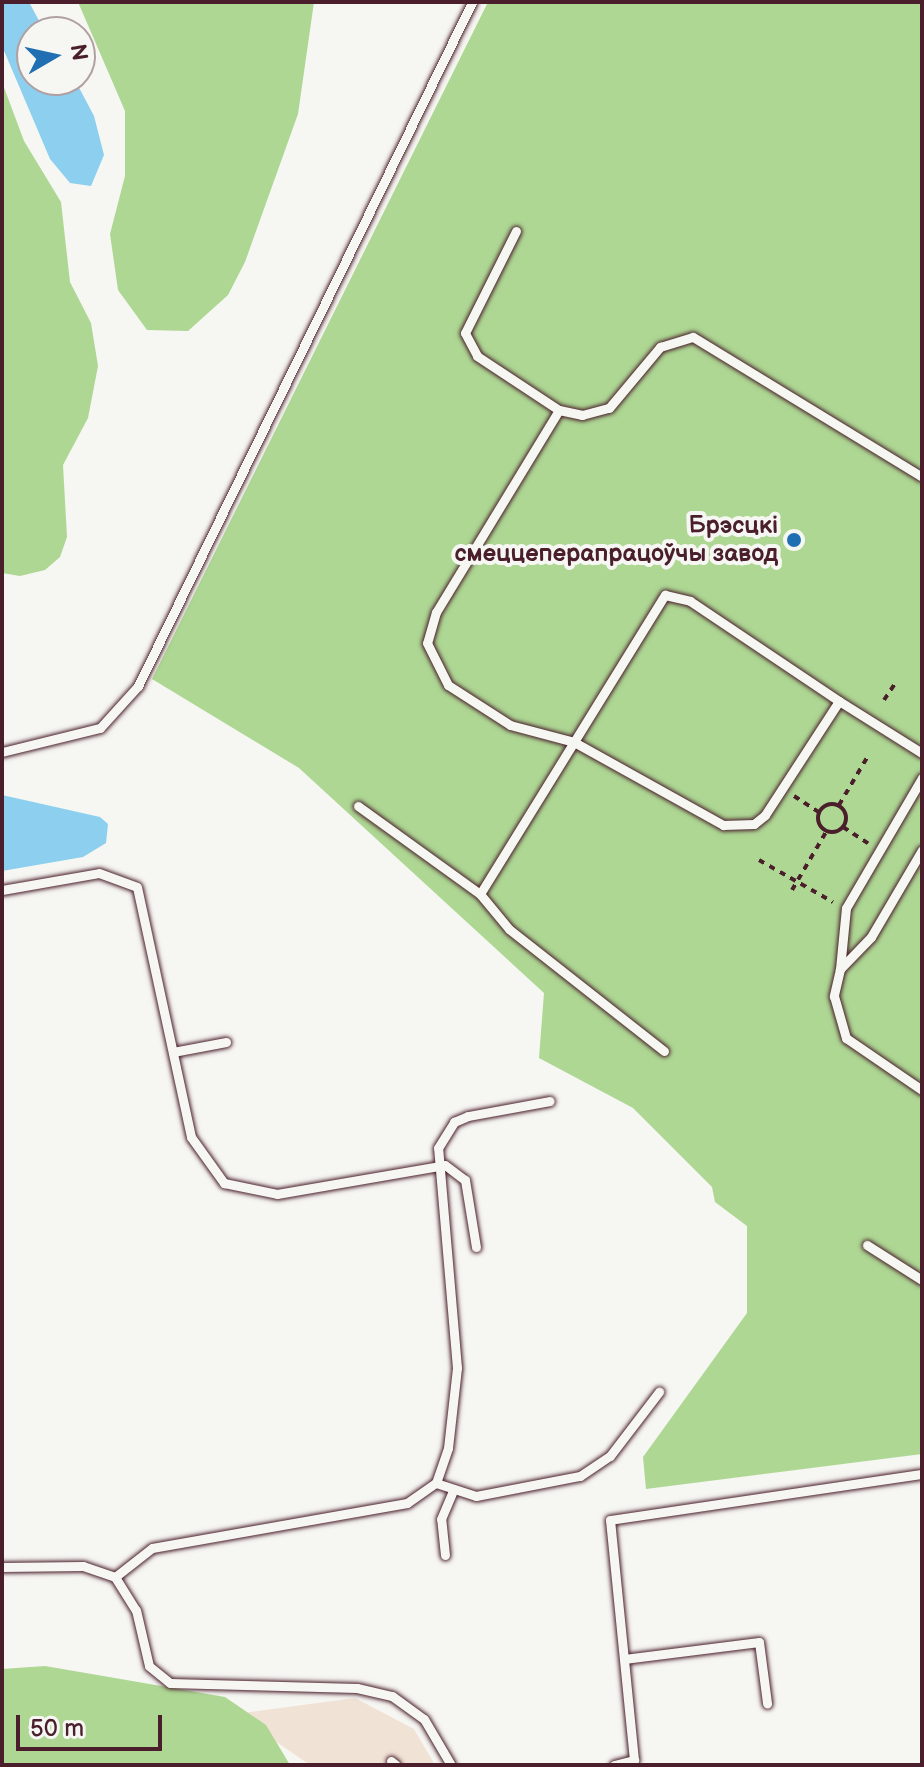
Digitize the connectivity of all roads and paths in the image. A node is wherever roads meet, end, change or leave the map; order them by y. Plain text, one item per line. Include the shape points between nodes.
1 (472, 2) edge
2 (516, 231) dead end
3 (559, 410) junction
4 (922, 477) edge
5 (897, 681) dead end
6 (884, 700) dead end
7 (839, 701) junction
8 (574, 742) junction
9 (2, 752) edge
10 (922, 753) edge
11 (868, 756) dead end
12 (922, 778) edge
13 (783, 789) junction
14 (358, 806) dead end
15 (839, 806) junction
16 (819, 812) junction
17 (826, 832) junction
18 (922, 850) edge
19 (759, 860) dead end
20 (797, 882) junction
21 (2, 890) edge
22 (792, 890) dead end
23 (480, 894) junction
24 (834, 903) dead end
25 (840, 969) junction
26 (226, 1042) dead end
27 (664, 1051) dead end
28 (173, 1052) junction
29 (922, 1090) edge
30 (550, 1101) dead end
31 (437, 1166) junction
32 (867, 1245) dead end
33 (476, 1247) dead end
34 (922, 1280) edge
35 (659, 1392) dead end
36 (922, 1474) edge
37 (436, 1483) junction
38 (452, 1493) junction
39 (445, 1555) dead end
40 (2, 1567) edge
41 (115, 1577) junction
42 (624, 1659) junction
43 (767, 1703) dead end
44 (634, 1762) edge
45 (451, 1765) edge
46 (614, 1765) edge

1 - 9 lane via 138,686 100,728
2 - 3 lane via 465,333 477,356
3 - 4 lane via 582,415 609,408 660,347 693,337
3 - 8 lane via 436,612 427,643 438,674 460,695 510,725
5 - 6 path
7 - 8 lane via 690,601 665,595
7 - 10 lane
7 - 13 lane
8 - 13 lane via 723,825 754,824
8 - 23 lane
11 - 15 path
12 - 25 lane via 846,908
13 - 16 path
14 - 23 lane
15 - 16 path
15 - 17 path via 845,823
16 - 17 path
17 - 20 path
18 - 25 lane via 871,937
19 - 20 path
20 - 22 path
20 - 24 path
21 - 28 lane via 99,873 137,887
23 - 27 lane via 509,929
25 - 29 lane via 835,1011 846,1038
26 - 28 lane
28 - 31 lane via 199,1156 240,1192 277,1194
30 - 31 lane via 454,1122 438,1148
31 - 33 lane via 453,1168 465,1180
31 - 37 lane via 457,1368 448,1448
32 - 34 lane
35 - 38 lane via 589,1472 476,1496
36 - 42 lane via 610,1520
37 - 38 lane
37 - 41 lane via 407,1503 152,1548
38 - 39 lane via 441,1519
40 - 41 lane via 83,1566
41 - 45 lane via 128,1592 158,1676 185,1686 374,1690 424,1719
42 - 43 lane via 759,1642
42 - 44 lane
44 - 46 lane

